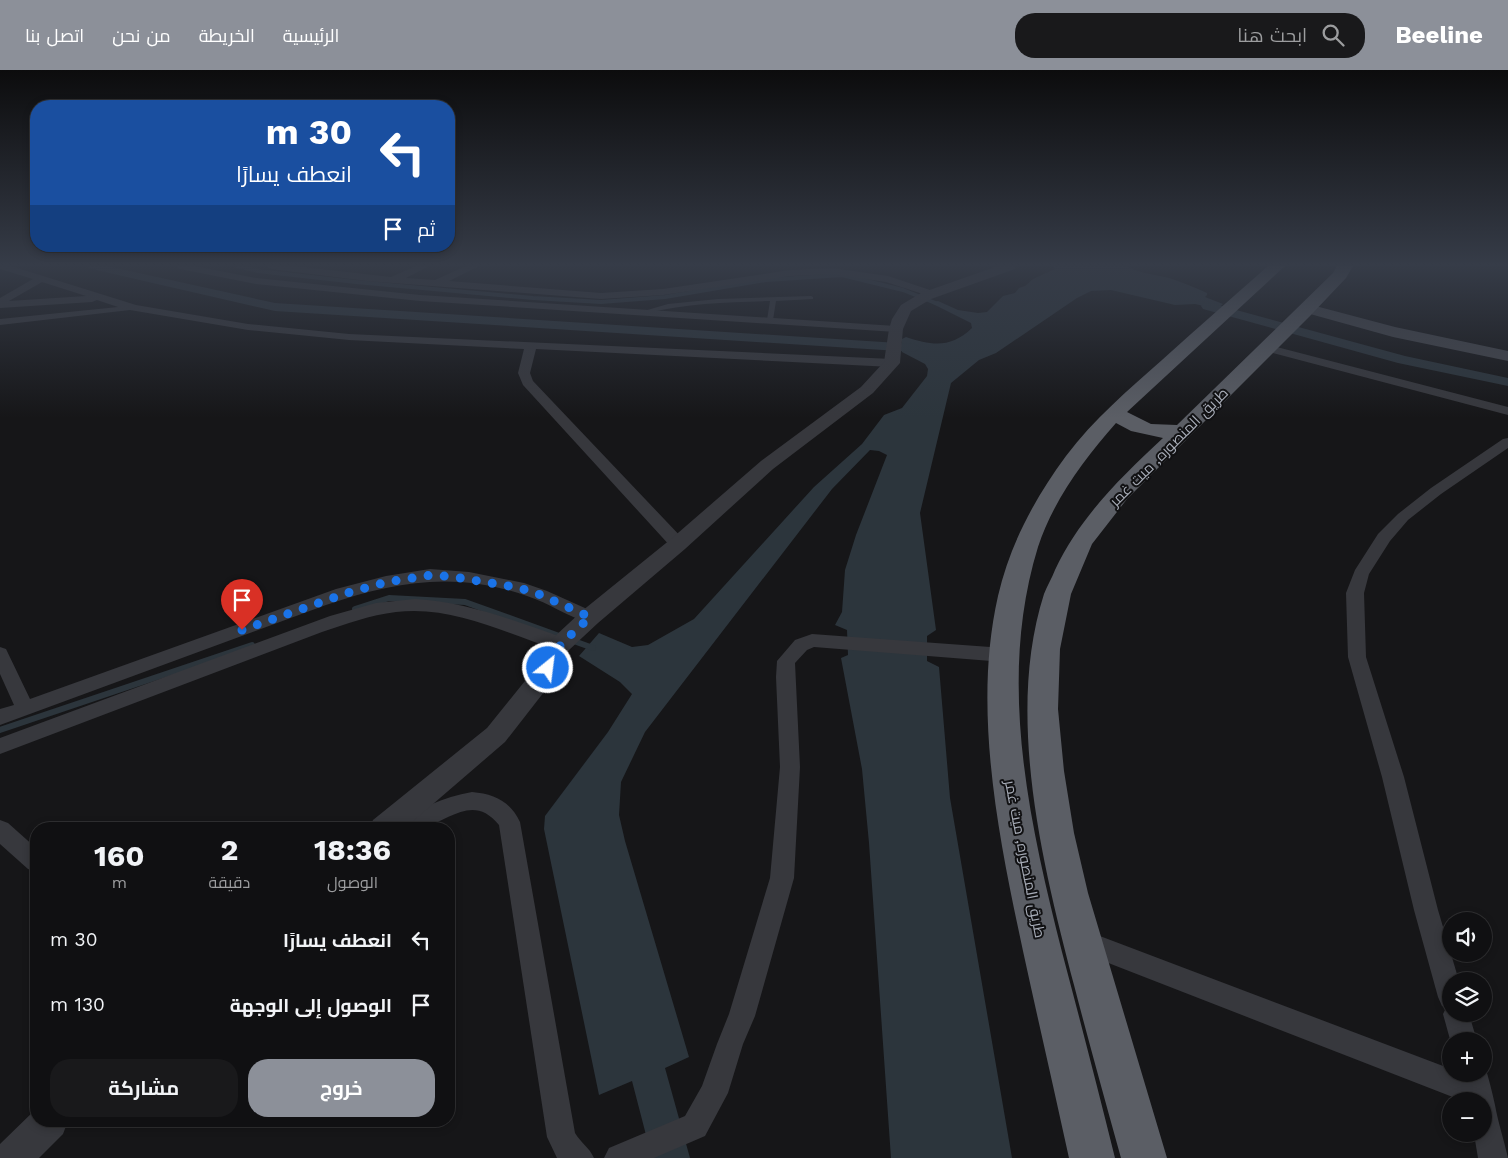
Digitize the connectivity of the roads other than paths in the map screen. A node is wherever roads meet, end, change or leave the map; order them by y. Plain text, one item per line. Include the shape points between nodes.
1 (50, 317) edge
2 (190, 317) edge
3 (720, 317) edge
4 (770, 317) edge
5 (901, 317) edge
6 (1221, 317) edge
7 (1300, 317) edge
8 (1339, 317) edge
9 (1348, 317) edge
10 (770, 320) junction
11 (0, 322) edge
12 (531, 346) junction
13 (894, 346) junction
14 (1272, 346) junction
15 (1508, 350) edge
16 (1508, 356) edge
17 (1508, 410) edge
18 (1115, 412) junction
19 (1184, 431) junction
20 (1092, 438) junction
21 (1508, 442) edge
22 (1153, 458) junction
23 (678, 544) junction
24 (575, 631) junction
25 (0, 654) edge
26 (1004, 655) junction
27 (26, 708) junction
28 (0, 717) edge
29 (0, 746) edge
30 (392, 822) edge
31 (414, 822) edge
32 (0, 830) edge
33 (30, 857) edge
34 (1082, 942) junction
35 (1444, 972) edge
36 (1470, 1092) edge
37 (44, 1127) edge
38 (1490, 1142) edge
39 (626, 1155) edge
40 (13, 1158) edge
41 (579, 1158) edge
42 (1092, 1158) edge
43 (1144, 1158) edge
44 (1493, 1158) edge

1 - 11 street
2 - 12 street via 280,331 349,337
3 - 10 street
4 - 10 lane
5 - 13 street
6 - 18 highway, طريق المنصوره, ميت غمر
7 - 14 highway, طريق المنصوره, ميت غمر
8 - 16 main road via 1393,332
9 - 15 main road
10 - 13 street
12 - 13 street
12 - 23 street via 524,373 527,382
13 - 23 street via 867,390 767,465
14 - 17 street
14 - 19 highway, طريق المنصوره, ميت غمر
18 - 19 highway via 1128,423 1151,431
18 - 20 highway, طريق المنصوره, ميت غمر
19 - 22 highway, طريق المنصوره, ميت غمر
20 - 22 highway via 1109,435 1130,438 1147,447
20 - 26 highway, طريق المنصوره, ميت غمر via 1052,494 1026,548 1008,615
21 - 35 street via 1403,517 1384,538 1361,574 1355,592 1357,657 1393,777
22 - 34 highway, طريق المنصوره, ميت غمر via 1120,492 1080,545 1055,605 1044,658 1048,777 1059,852
23 - 24 street
24 - 27 street via 534,592 454,577 409,578 314,603
24 - 29 street via 486,618 446,608 395,606 334,623
24 - 30 street via 496,736
25 - 27 street
26 - 39 street via 812,640 800,645 786,661 790,767 782,878 742,1016 714,1093 695,1126
26 - 42 highway, طريق المنصوره, ميت غمر via 1004,722 1012,802 1030,899
27 - 28 street
31 - 41 street via 469,800 490,803 509,822 562,1137 568,1149
32 - 33 street
34 - 36 street
34 - 43 highway, طريق المنصوره, ميت غمر
37 - 40 street
38 - 44 street

